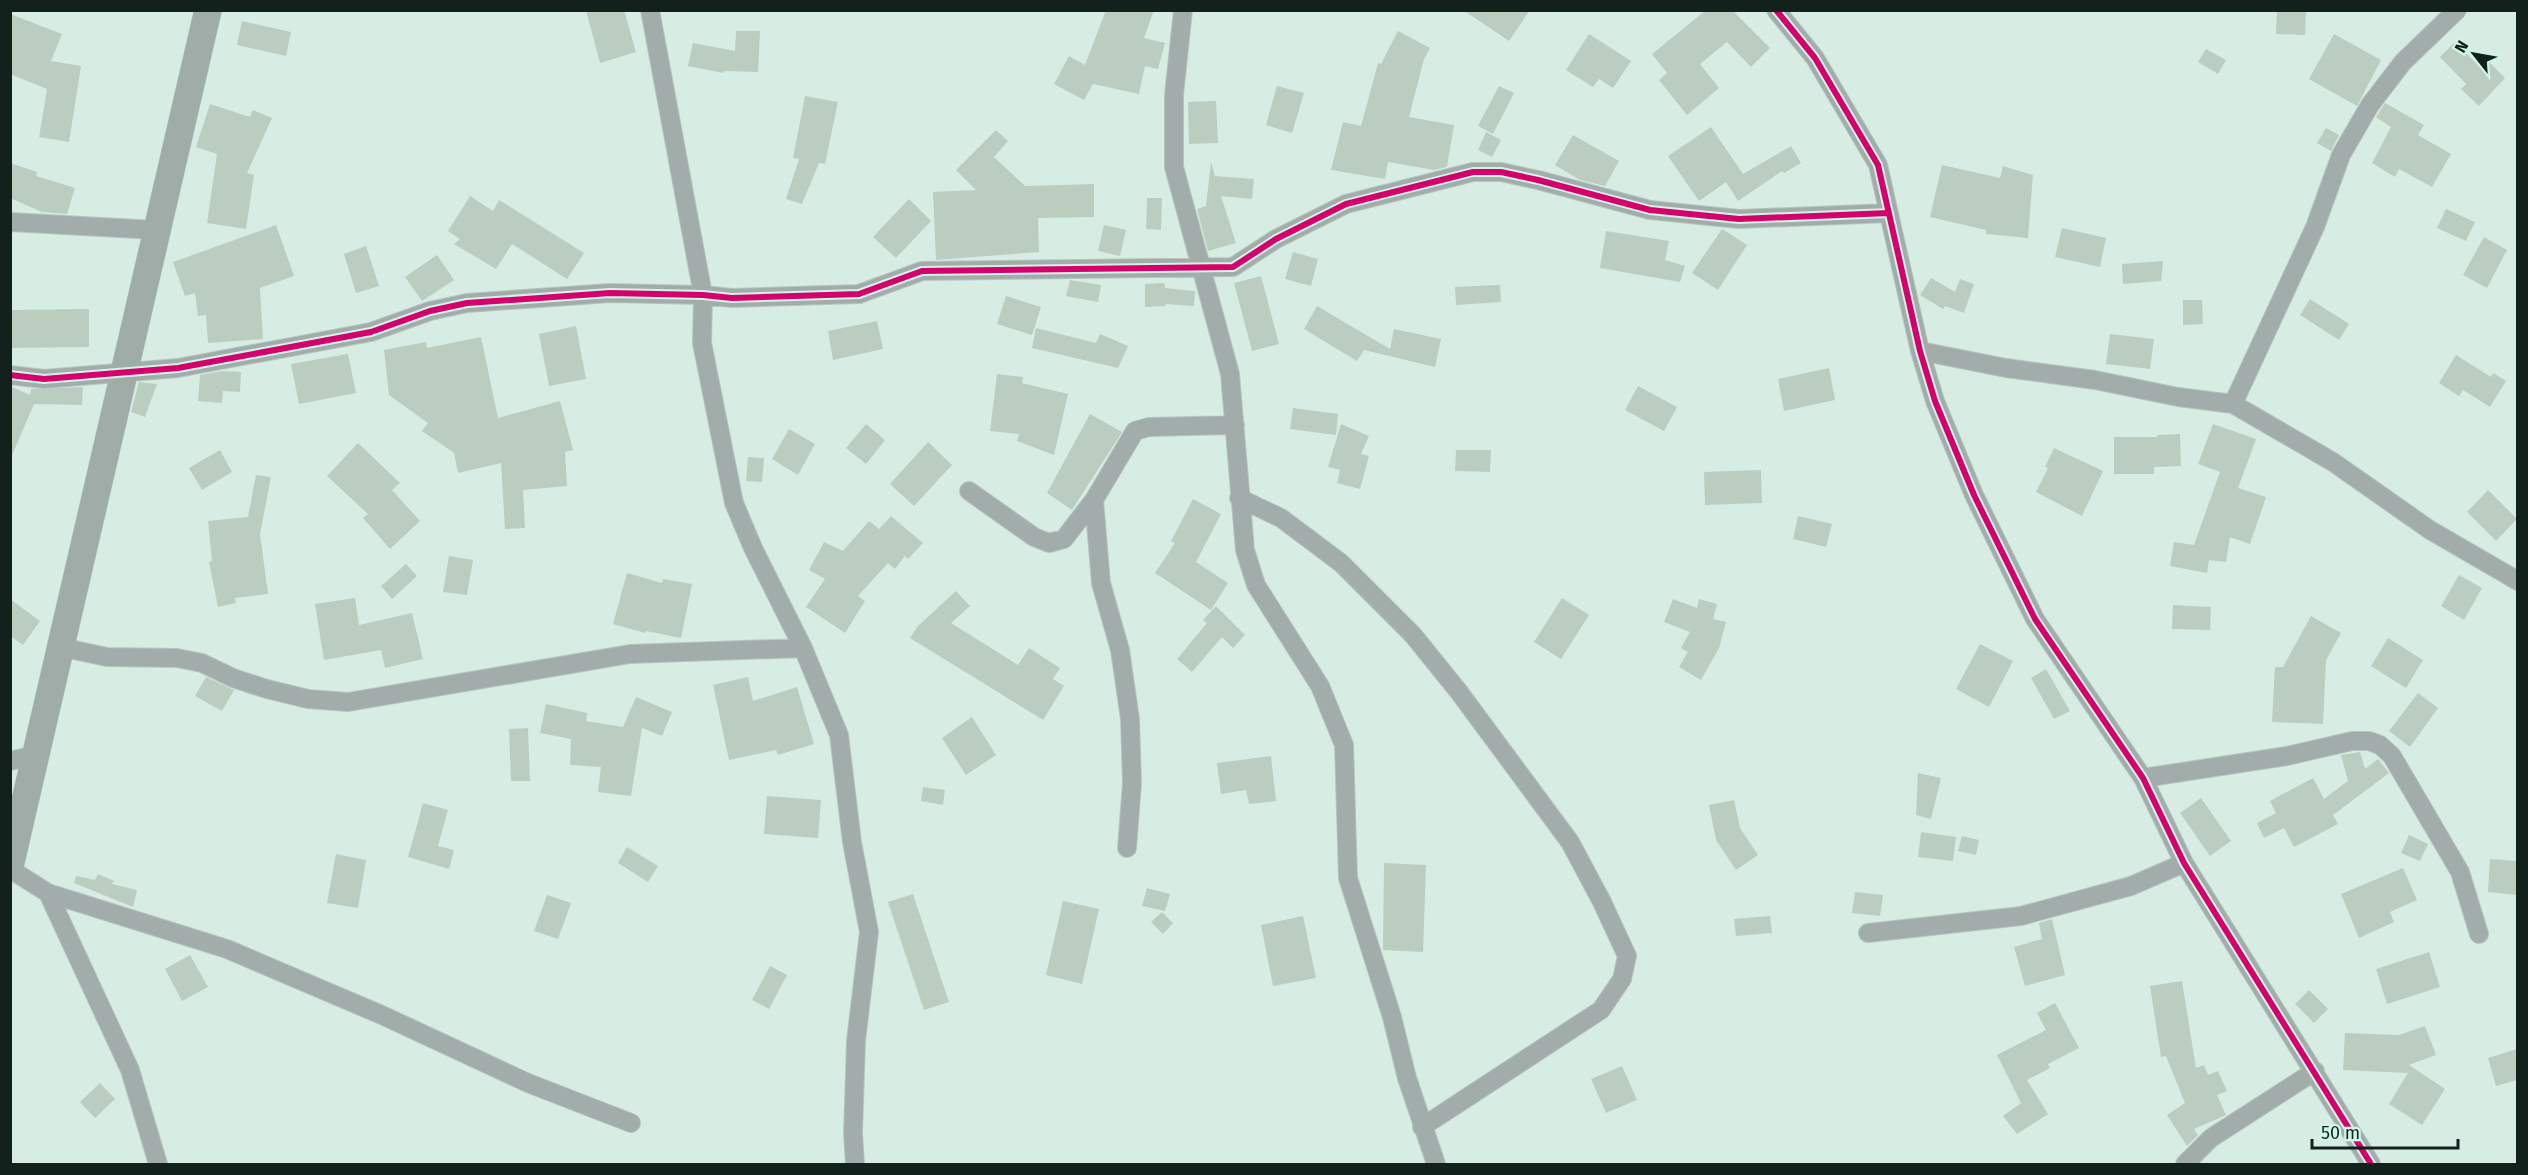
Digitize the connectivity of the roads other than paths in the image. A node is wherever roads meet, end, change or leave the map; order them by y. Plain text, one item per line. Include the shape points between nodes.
1 (208, 10) edge
2 (650, 10) edge
3 (1183, 10) edge
4 (1776, 10) edge
5 (2457, 10) edge
6 (1889, 213) junction
7 (10, 222) edge
8 (156, 230) junction
9 (1200, 269) junction
10 (703, 294) junction
11 (1920, 351) junction
12 (124, 373) junction
13 (10, 375) edge
14 (2233, 404) junction
15 (1235, 425) junction
16 (969, 491) dead end
17 (1239, 498) junction
18 (1094, 501) junction
19 (2517, 581) edge
20 (60, 647) junction
21 (803, 648) junction
22 (23, 758) edge
23 (2143, 778) junction
24 (1127, 848) dead end
25 (2184, 863) junction
26 (10, 867) edge
27 (48, 893) junction
28 (1868, 933) dead end
29 (2479, 934) dead end
30 (2315, 1071) junction
31 (632, 1123) dead end
32 (1422, 1127) junction
33 (158, 1164) edge
34 (855, 1164) edge
35 (1436, 1164) edge
36 (2185, 1164) edge
37 (2371, 1164) edge

1 - 8 street
2 - 10 street
3 - 9 street via 1174,95 1174,167
4 - 6 street via 1815,57 1878,165
5 - 14 street via 2403,62 2370,105 2341,155 2315,227
6 - 9 street via 1739,219 1650,210 1501,172 1473,172 1346,204 1276,239 1233,267
6 - 11 street
7 - 8 street
8 - 12 street
9 - 10 street via 922,271 859,294 732,298
9 - 15 street via 1230,374
10 - 12 street via 610,293 468,303 323,342 178,368
10 - 21 street via 702,343 734,503
11 - 14 street via 2178,398
11 - 23 street via 1935,400 1974,495 2035,619
12 - 13 street via 44,379
12 - 20 street
14 - 19 street via 2333,462 2430,530
15 - 17 street
15 - 18 street via 1135,430
16 - 18 street via 1048,543 1064,539
17 - 32 street via 1245,550 1256,585 1320,686 1344,745 1348,878
17 - 32 street via 1281,518 1341,563 1413,635 1570,842 1627,956 1622,979 1601,1010
18 - 24 street via 1101,583 1120,650 1130,719 1132,783
20 - 21 street via 108,657 177,658 202,663 267,689 308,699 348,702 630,654
20 - 22 street
21 - 34 street via 839,735 852,842 869,932 856,1041
22 - 26 street
23 - 25 street
23 - 29 street via 2287,756 2352,741 2380,745 2392,756 2448,847
25 - 28 street via 2131,886 2021,916
25 - 30 street
26 - 27 street
27 - 31 street via 227,949 528,1083
27 - 33 street via 130,1070
30 - 36 street via 2211,1138
30 - 37 street
32 - 35 street

